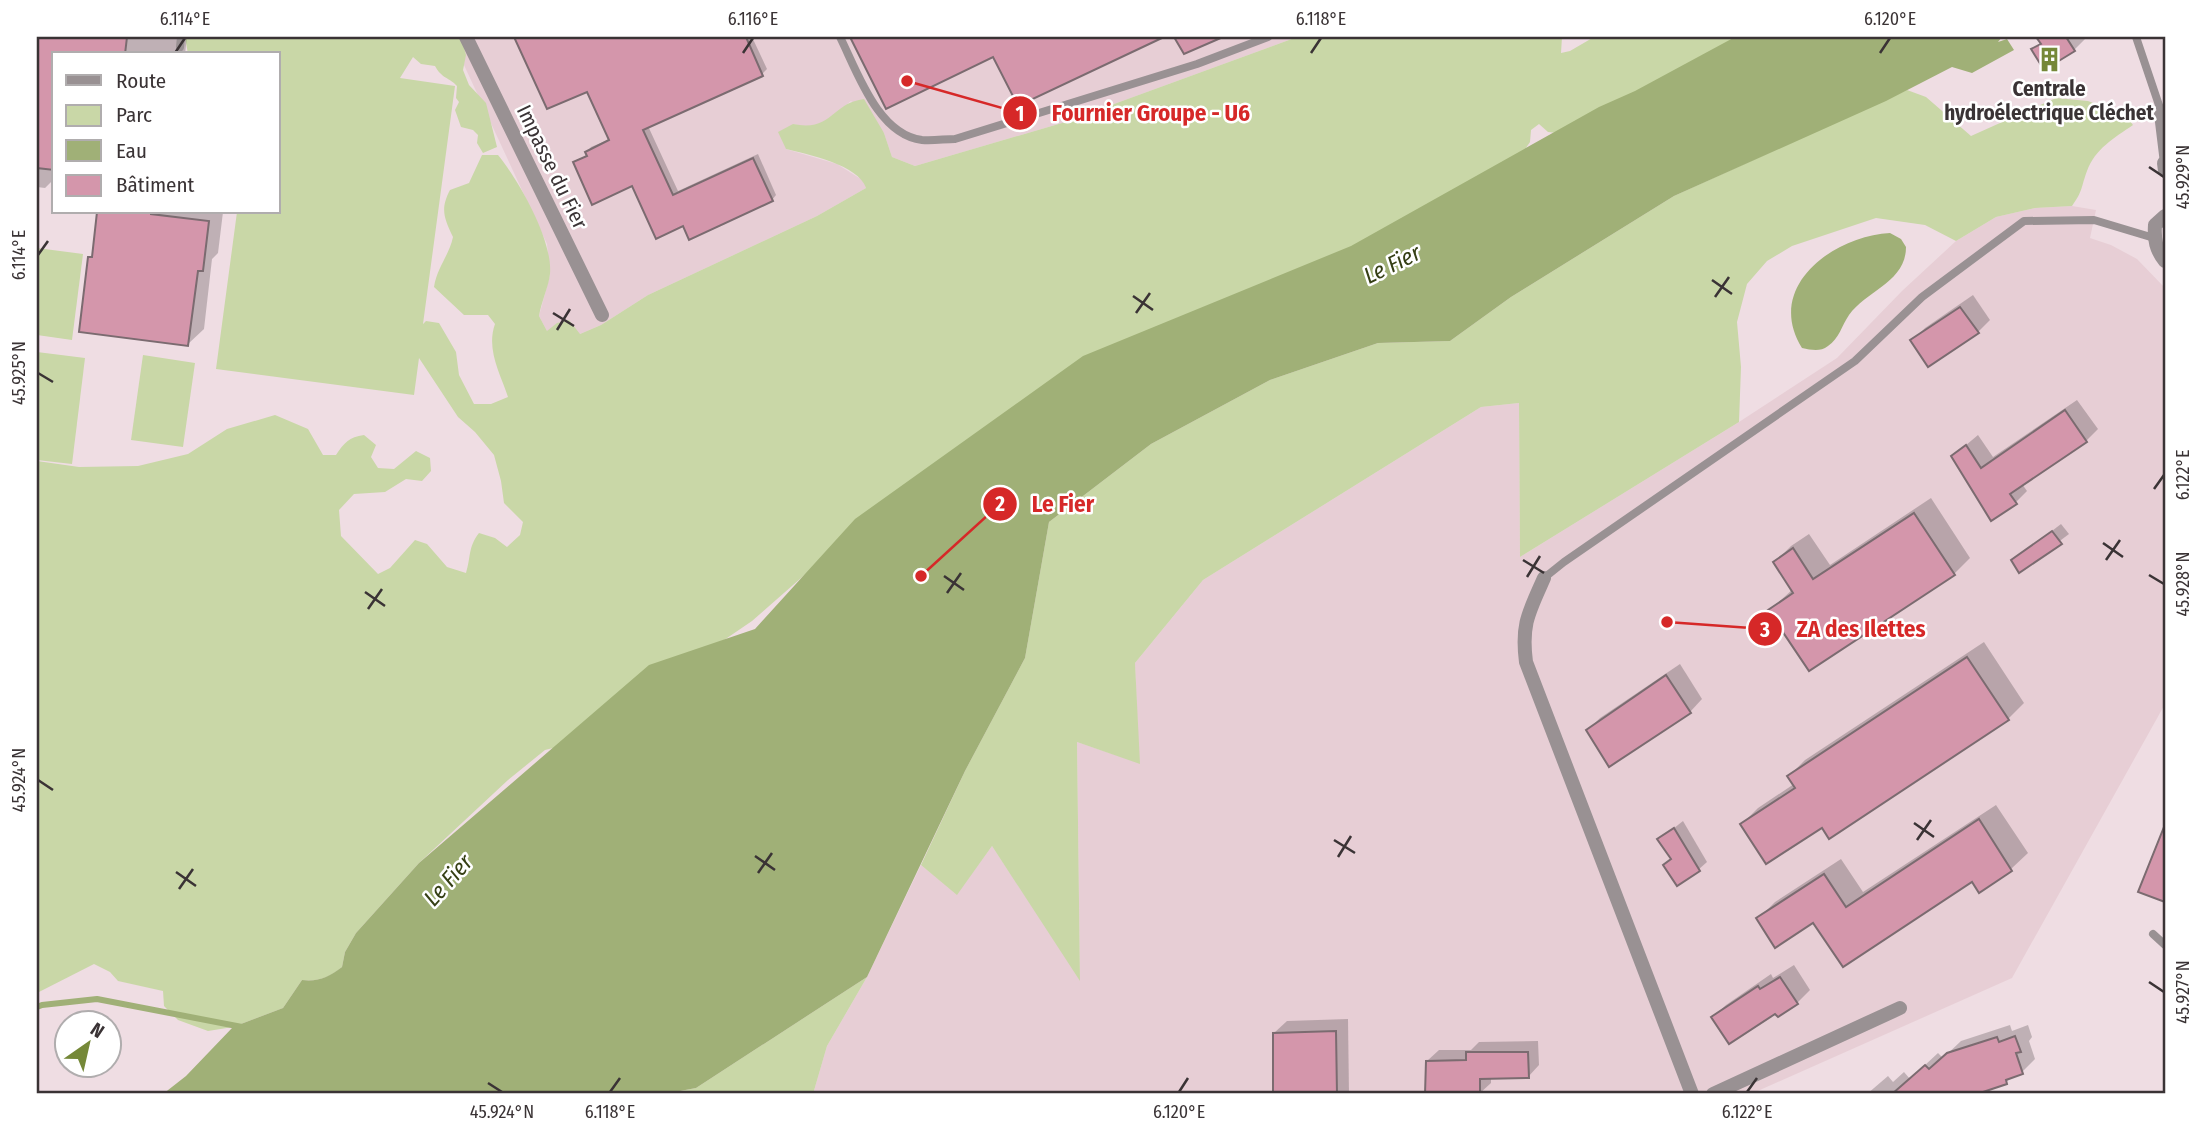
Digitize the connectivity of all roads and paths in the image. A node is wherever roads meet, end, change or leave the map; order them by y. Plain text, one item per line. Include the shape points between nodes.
1 (181, 37) edge
2 (466, 37) edge
3 (840, 37) edge
4 (1268, 37) edge
5 (2136, 37) edge
6 (180, 47) dead end
7 (2157, 101) junction
8 (2165, 123) edge
9 (2165, 167) edge
10 (2165, 216) edge
11 (2154, 239) junction
12 (2165, 261) edge
13 (602, 315) dead end
14 (1544, 578) joint
15 (2153, 934) dead end
16 (2165, 944) edge
17 (1900, 1008) dead end
18 (1692, 1094) edge
19 (1713, 1094) edge

1 - 6 lane
2 - 13 street, Impasse du Fier
3 - 4 lane via 871,100 892,128 920,140 955,139 1197,65
5 - 7 lane
7 - 8 lane
7 - 9 lane
10 - 11 street via 2155,225
11 - 12 street
11 - 14 lane via 2094,220 2024,221 1922,297 1855,361
14 - 18 street via 1525,619 1526,662
15 - 16 lane
17 - 19 street

